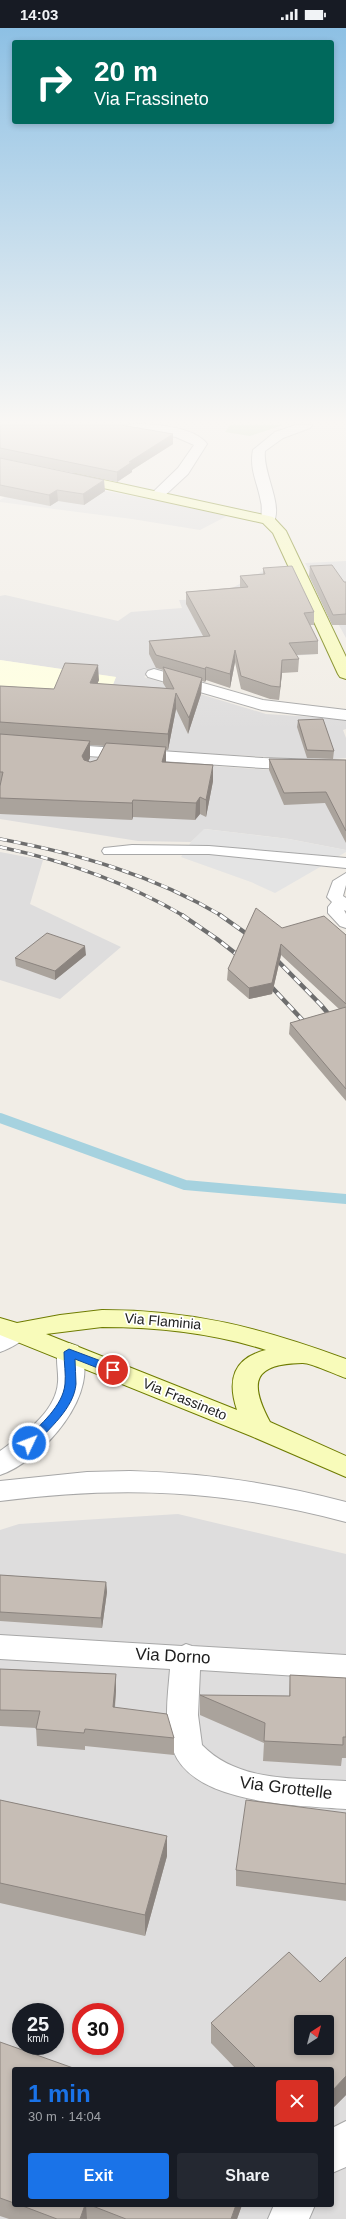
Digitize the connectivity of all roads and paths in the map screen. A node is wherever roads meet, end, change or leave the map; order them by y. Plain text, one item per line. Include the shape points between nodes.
1 (275, 527) edge
2 (345, 669) edge
3 (154, 674) dead end
4 (346, 715) edge
5 (0, 745) edge
6 (346, 766) edge
7 (108, 851) dead end
8 (346, 863) edge
9 (346, 878) edge
10 (343, 903) edge
11 (346, 923) edge
12 (6, 1334) edge
13 (69, 1352) junction
14 (305, 1355) junction
15 (346, 1369) edge
16 (260, 1428) junction
17 (0, 1465) edge
18 (346, 1467) edge
19 (0, 1491) edge
20 (346, 1512) edge
21 (0, 1647) edge
22 (186, 1656) junction
23 (346, 1667) edge
24 (346, 1795) edge
25 (346, 2139) edge
26 (334, 2153) edge
27 (295, 2207) edge
28 (287, 2219) edge

1 - 2 street
3 - 4 street via 262,705
5 - 6 street via 98,759
7 - 8 lane via 209,850
9 - 10 lane via 335,890 335,897
10 - 11 lane via 336,907 336,913
12 - 13 street, Via Frassineto
12 - 14 street, Via Flaminia via 47,1324 96,1318 167,1319 248,1334
13 - 16 street, Via Frassineto
13 - 17 street via 70,1384 68,1395 61,1407 36,1437
14 - 15 street, Via Flaminia
14 - 16 street, Via Flaminia via 265,1358 251,1367 247,1374 245,1397
16 - 18 street, Via Frassineto
19 - 20 street via 81,1482 174,1482 260,1491
21 - 22 street, Via Dorno
22 - 23 street, Via Dorno
22 - 24 street, Via Grottelle via 183,1728 188,1752 204,1766 226,1779 263,1788
25 - 26 street
27 - 28 street

